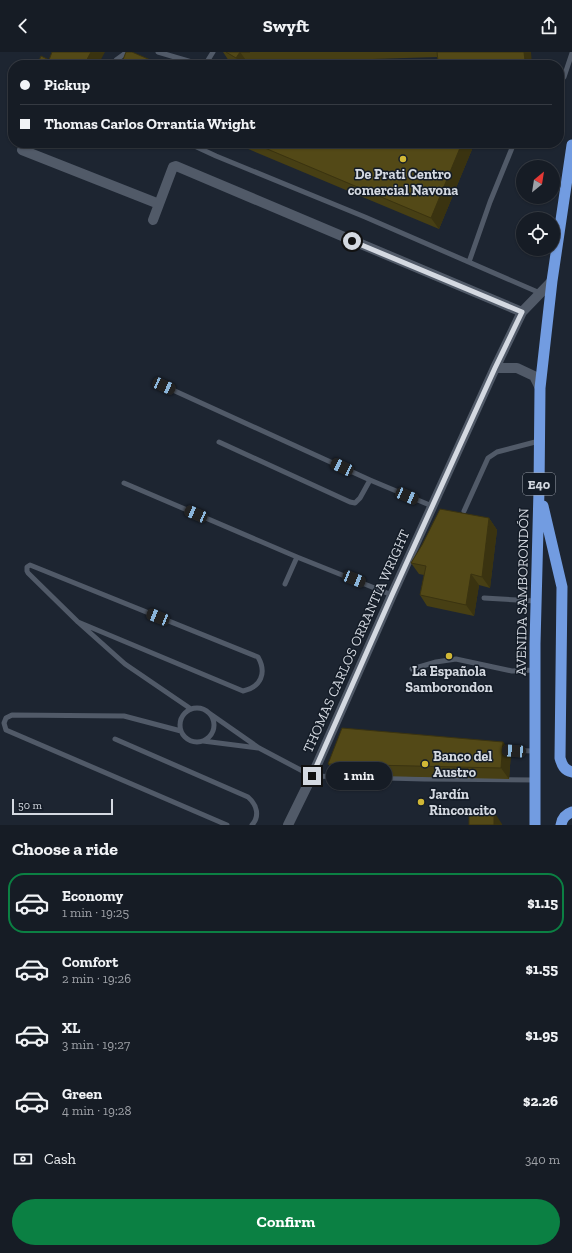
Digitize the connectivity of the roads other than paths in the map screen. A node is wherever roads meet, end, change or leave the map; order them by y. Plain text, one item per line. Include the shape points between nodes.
1 (126, 52) edge
2 (158, 52) edge
3 (572, 53) edge
4 (116, 60) edge
5 (185, 60) edge
6 (564, 77) edge
7 (572, 145) edge
8 (199, 148) edge
9 (512, 148) edge
10 (22, 150) dead end
11 (159, 204) junction
12 (153, 220) dead end
13 (469, 262) junction
14 (552, 281) junction
15 (540, 293) junction
16 (522, 312) junction
17 (495, 368) junction
18 (164, 386) dead end
19 (540, 388) junction
20 (539, 441) junction
21 (219, 442) dead end
22 (370, 480) junction
23 (124, 483) dead end
24 (539, 490) junction
25 (432, 506) junction
26 (464, 511) dead end
27 (297, 557) junction
28 (285, 584) dead end
29 (392, 595) junction
30 (484, 598) dead end
31 (536, 601) junction
32 (78, 622) junction
33 (412, 669) dead end
34 (535, 670) junction
35 (191, 709) junction
36 (209, 713) junction
37 (181, 731) junction
38 (114, 739) dead end
39 (203, 741) junction
40 (259, 748) junction
41 (494, 750) edge
42 (534, 751) junction
43 (425, 770) edge
44 (572, 772) edge
45 (312, 776) junction
46 (424, 779) junction
47 (535, 780) junction
48 (572, 812) edge
49 (227, 825) edge
50 (252, 825) edge
51 (288, 825) edge
52 (535, 825) edge
53 (561, 825) edge

1 - 4 lane
2 - 5 lane
3 - 6 lane
7 - 14 highway, AVENIDA SAMBORONDÓN / E40
8 - 13 lane
9 - 13 lane
10 - 11 street
11 - 12 street
11 - 16 street via 173,167 176,166
13 - 15 lane
14 - 15 street, THOMAS CARLOS ORRANTIA WRIGHT
14 - 19 highway, AVENIDA SAMBORONDÓN / E40
15 - 16 street, THOMAS CARLOS ORRANTIA WRIGHT
16 - 17 street, THOMAS CARLOS ORRANTIA WRIGHT
17 - 19 street via 516,368 534,376
17 - 25 street, THOMAS CARLOS ORRANTIA WRIGHT
18 - 22 lane
19 - 20 highway, AVENIDA SAMBORONDÓN / E40
20 - 24 highway, AVENIDA SAMBORONDÓN / E40
20 - 26 lane via 497,452 488,458
21 - 22 lane via 350,502 355,503 360,498
22 - 25 lane
23 - 27 lane
24 - 31 highway, AVENIDA SAMBORONDÓN / E40
24 - 44 highway via 562,587 560,758 565,768
25 - 29 street, THOMAS CARLOS ORRANTIA WRIGHT
27 - 28 lane
27 - 29 lane
29 - 45 street, THOMAS CARLOS ORRANTIA WRIGHT via 333,737
30 - 31 lane
31 - 34 highway, AVENIDA SAMBORONDÓN / E40
32 - 32 lane via 28,573 28,566 258,657 262,675 255,686 243,690
32 - 35 lane via 124,664
33 - 34 lane via 456,659 512,671
34 - 42 highway, AVENIDA SAMBORONDÓN / E40
35 - 36 lane via 204,709
35 - 37 lane via 185,712 182,718
36 - 39 lane via 213,719 213,732
36 - 40 lane
37 - 39 lane via 190,740
37 - 49 lane via 124,716 12,715 6,718 4,723 6,730
38 - 50 lane via 248,797 256,806 257,812
39 - 40 lane
40 - 45 lane
41 - 42 lane
42 - 47 highway, AVENIDA SAMBORONDÓN / E40
43 - 46 lane
45 - 46 lane
45 - 51 street, THOMAS CARLOS ORRANTIA WRIGHT
46 - 47 lane
47 - 52 highway, AVENIDA SAMBORONDÓN / E40
48 - 53 highway via 563,818

